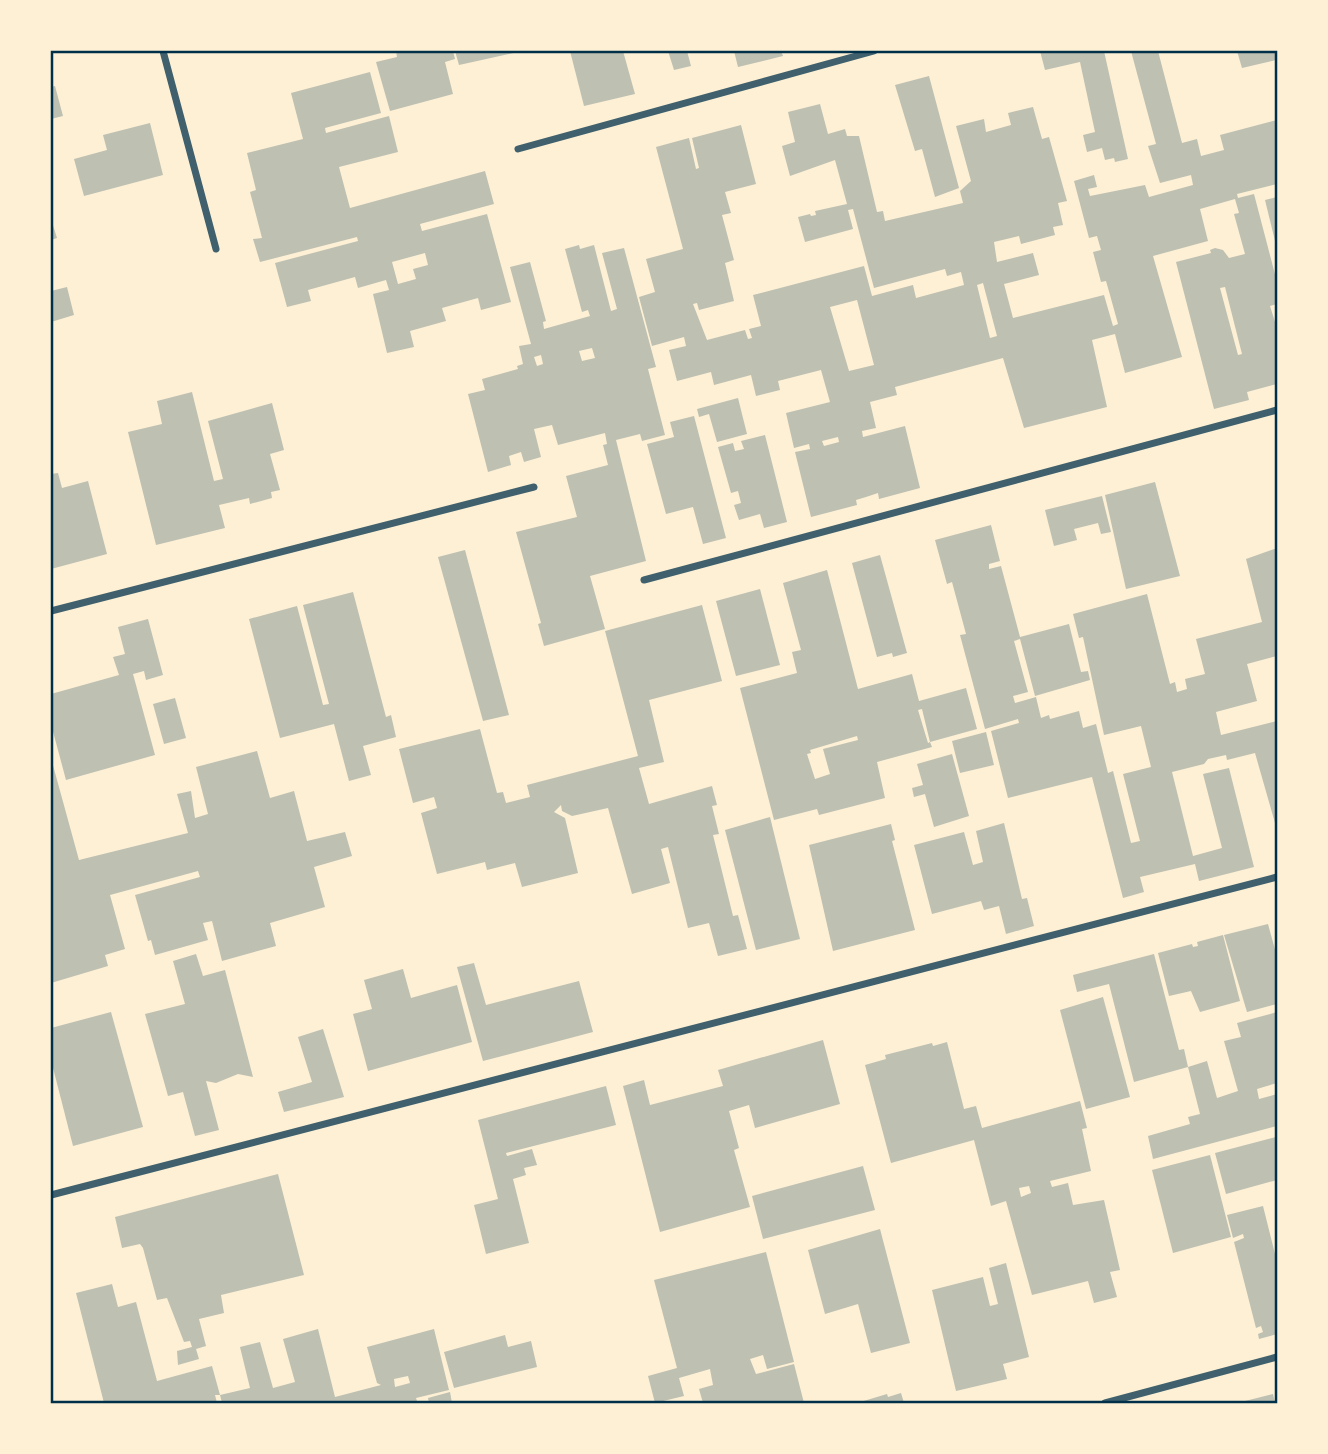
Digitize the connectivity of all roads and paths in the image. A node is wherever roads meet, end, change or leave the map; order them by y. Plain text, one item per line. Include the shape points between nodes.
1 (163, 51) edge
2 (874, 51) edge
3 (518, 149) dead end
4 (216, 249) dead end
5 (1277, 410) edge
6 (534, 487) dead end
7 (644, 580) dead end
8 (51, 611) edge
9 (1277, 877) edge
10 (51, 1195) edge
11 (1277, 1357) edge
12 (1105, 1403) edge

1 - 4 street
2 - 3 street
5 - 7 street
6 - 8 street
9 - 10 street
11 - 12 street

